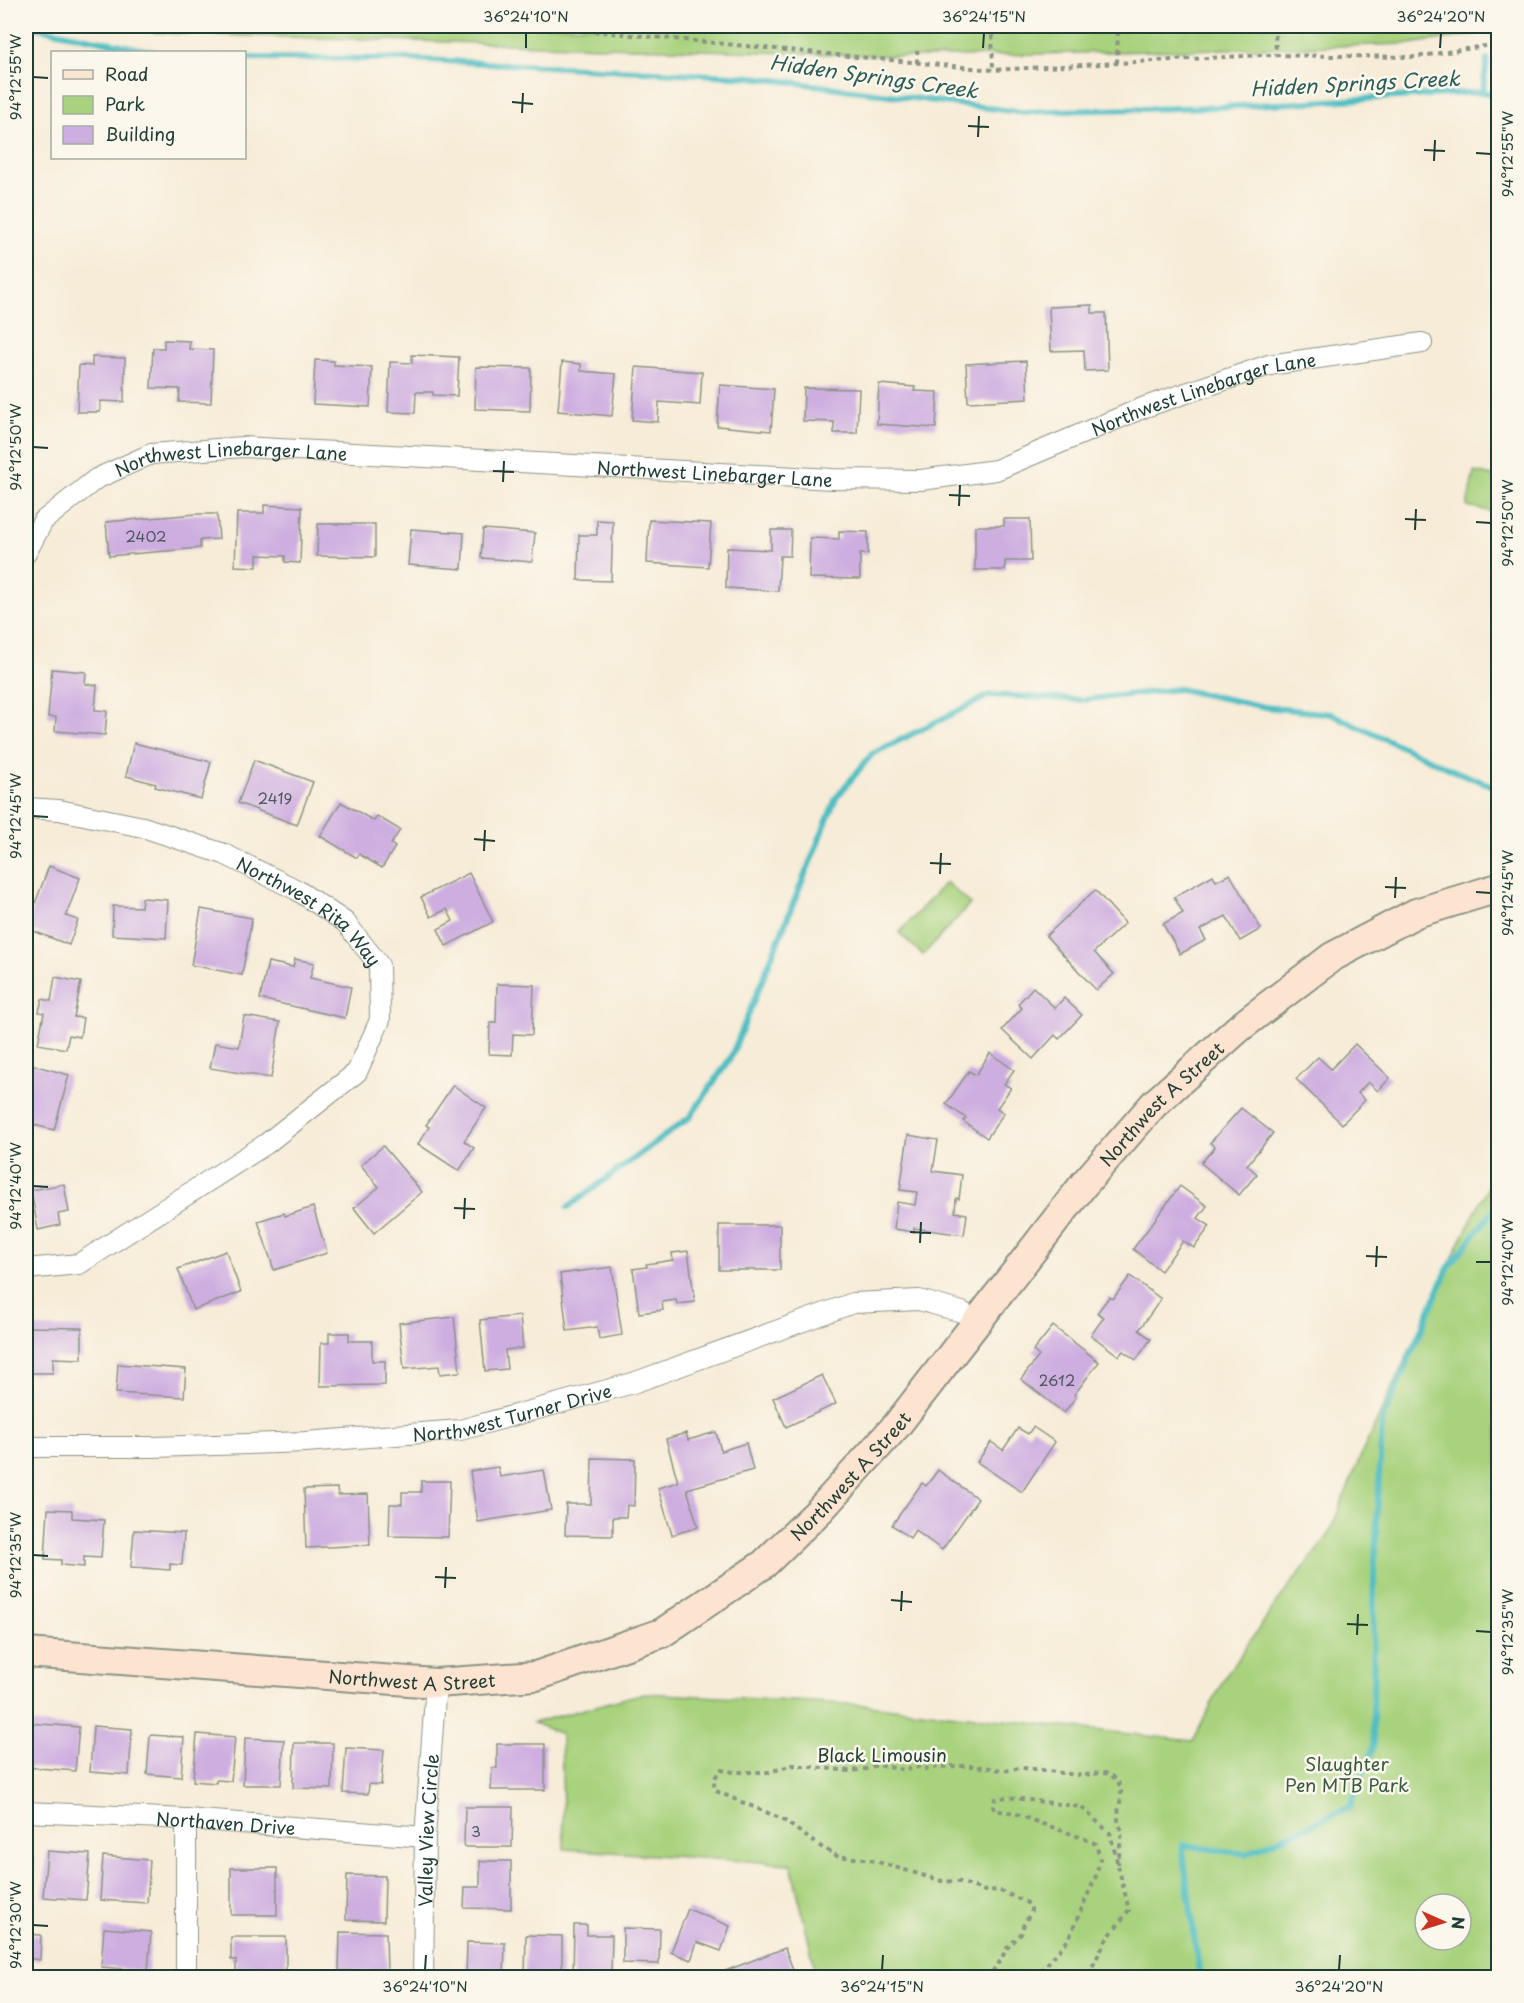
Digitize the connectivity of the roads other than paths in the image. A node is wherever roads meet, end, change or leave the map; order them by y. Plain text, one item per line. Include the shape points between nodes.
1 (1422, 343) dead end
2 (26, 553) edge
3 (26, 808) edge
4 (1498, 888) edge
5 (26, 1269) edge
6 (979, 1322) junction
7 (26, 1447) edge
8 (26, 1653) edge
9 (436, 1683) junction
10 (26, 1812) edge
11 (186, 1819) junction
12 (425, 1837) junction
13 (186, 1977) edge
14 (423, 1977) edge

1 - 2 street, Northwest Linebarger Lane via 1269,365 1145,407 996,470 921,480 832,479 243,447 151,454 96,479 44,521
3 - 5 street, Northwest Rita Way via 59,810 143,827 224,854 297,890 345,922 379,965 380,1020 357,1072 266,1144 79,1264
4 - 6 street, Northwest A Street via 1416,913 1332,957 1239,1028 1154,1104 1084,1184
6 - 7 street, Northwest Turner Drive via 962,1312 919,1300 853,1304 633,1383 460,1430 305,1442
6 - 9 street, Northwest A Street via 897,1425 764,1564 662,1633 536,1676
8 - 9 street, Northwest A Street
9 - 12 street, Valley View Circle
10 - 11 street, Northaven Drive
11 - 12 street, Northaven Drive
11 - 13 street
12 - 14 street, Valley View Circle

